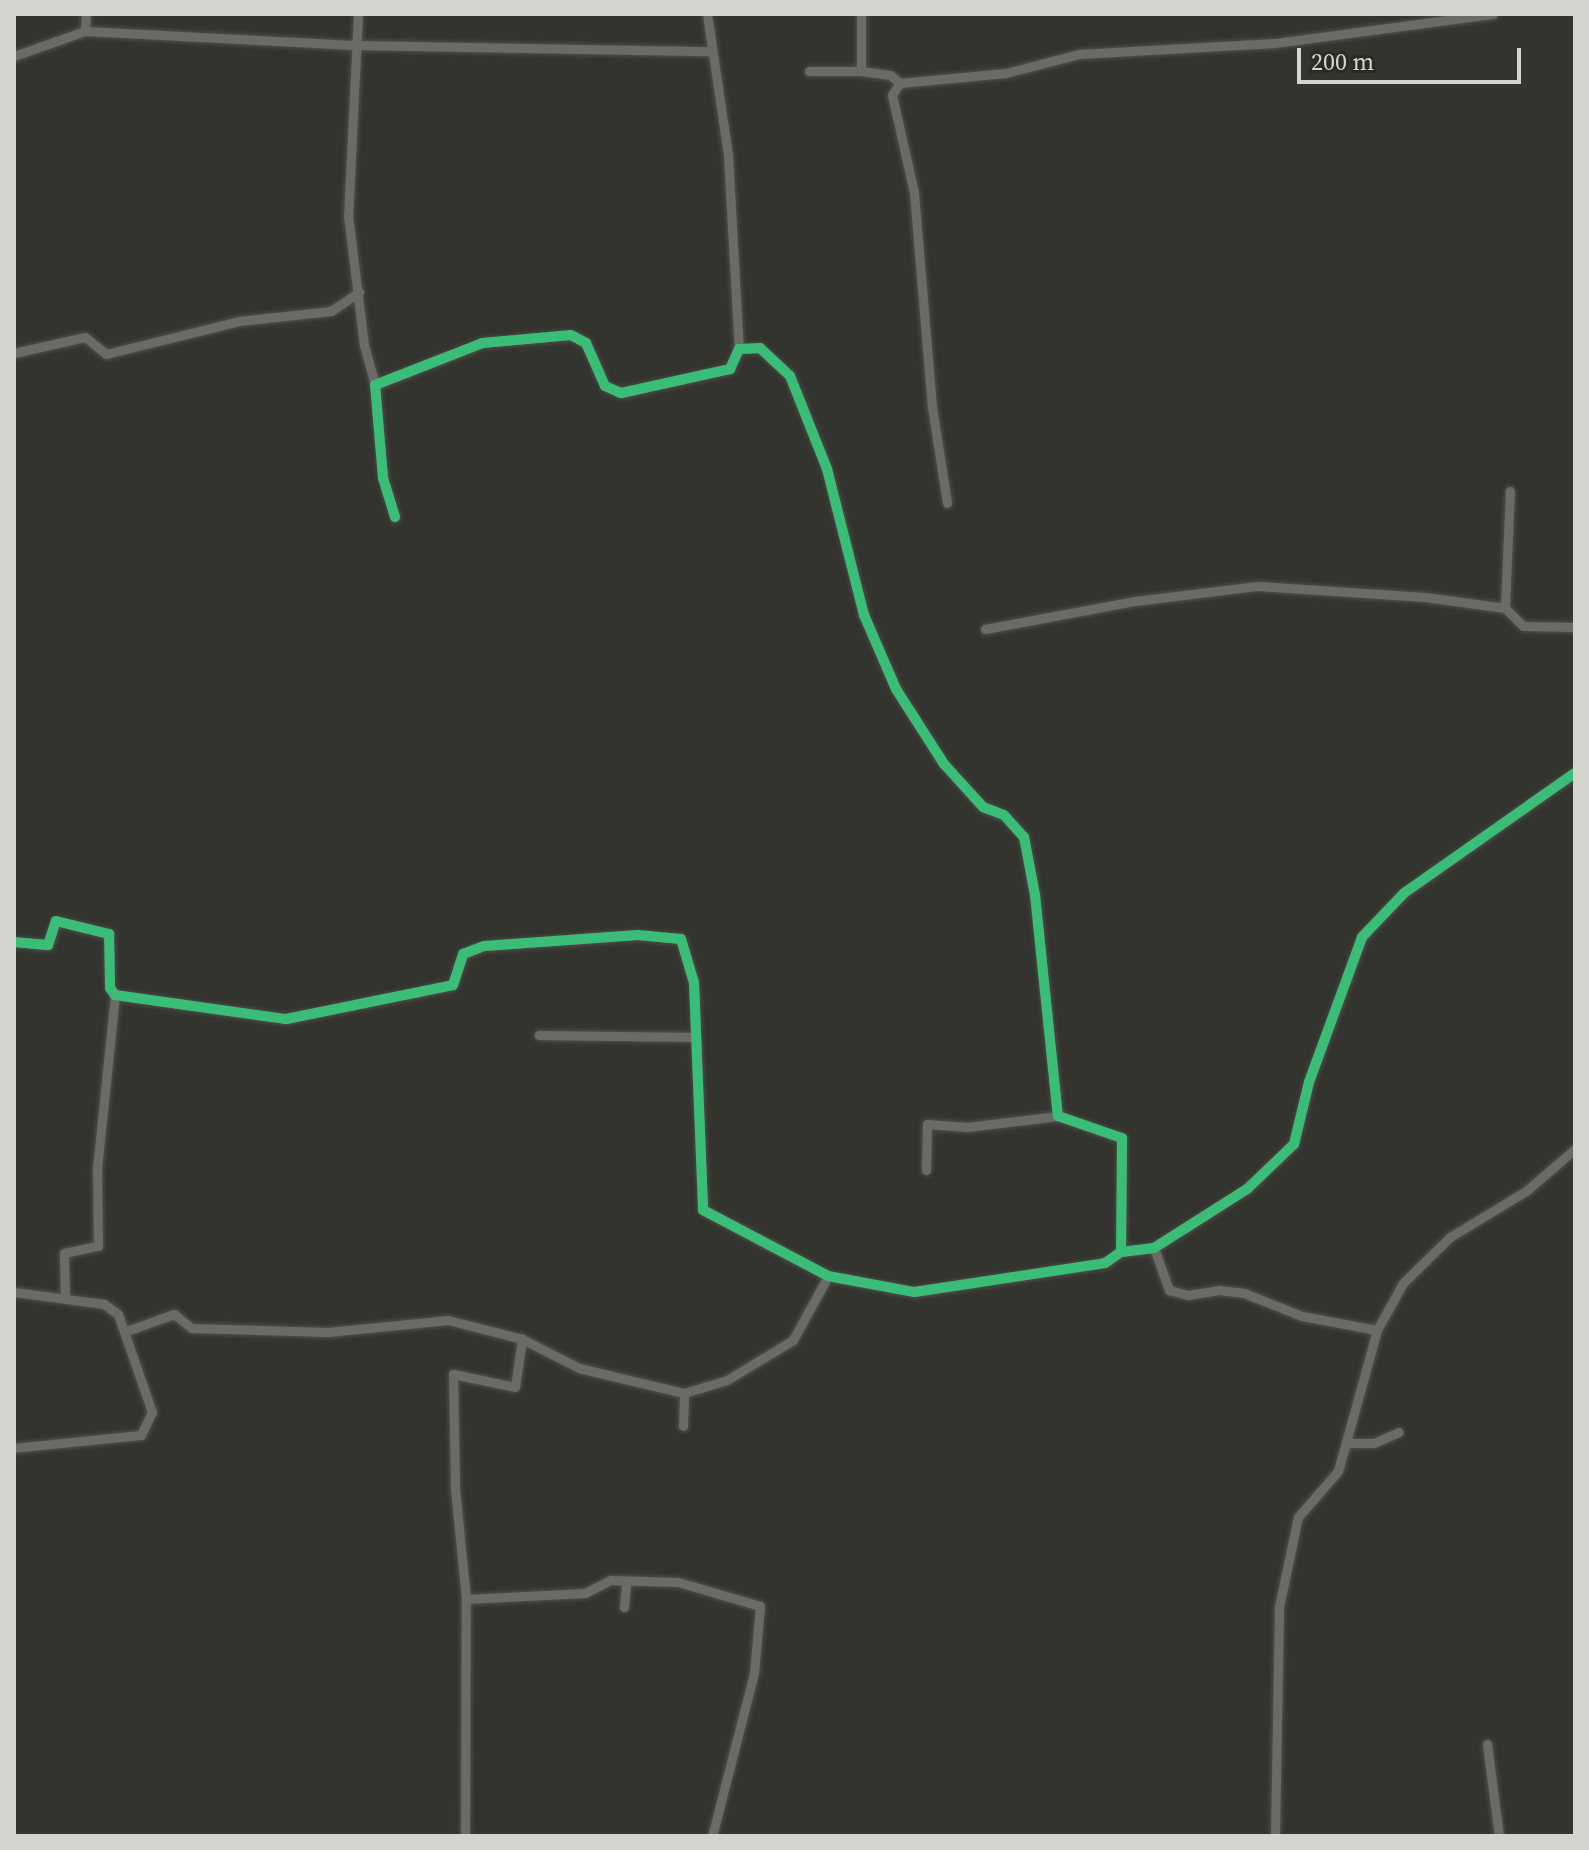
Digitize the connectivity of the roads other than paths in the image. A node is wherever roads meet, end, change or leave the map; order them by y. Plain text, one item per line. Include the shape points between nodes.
1 (86, 14) edge
2 (358, 14) edge
3 (707, 14) edge
4 (861, 14) edge
5 (1493, 14) edge
6 (85, 31) junction
7 (354, 45) junction
8 (709, 51) junction
9 (14, 56) edge
10 (809, 71) dead end
11 (861, 71) junction
12 (900, 83) junction
13 (359, 292) junction
14 (739, 349) junction
15 (14, 353) edge
16 (375, 385) junction
17 (1510, 491) dead end
18 (947, 503) dead end
19 (395, 517) dead end
20 (1505, 608) junction
21 (1575, 627) edge
22 (985, 629) dead end
23 (1575, 773) edge
24 (14, 942) edge
25 (115, 995) junction
26 (539, 1035) dead end
27 (695, 1037) junction
28 (1058, 1116) junction
29 (1575, 1149) edge
30 (926, 1170) dead end
31 (1154, 1248) junction
32 (1121, 1252) junction
33 (828, 1276) junction
34 (14, 1292) edge
35 (65, 1298) junction
36 (1377, 1330) junction
37 (124, 1332) junction
38 (522, 1339) junction
39 (684, 1393) junction
40 (683, 1426) dead end
41 (1399, 1432) dead end
42 (1346, 1443) junction
43 (14, 1448) edge
44 (626, 1582) junction
45 (466, 1599) junction
46 (624, 1607) dead end
47 (1487, 1744) dead end
48 (465, 1836) edge
49 (712, 1836) edge
50 (1275, 1836) edge
51 (1499, 1836) edge

1 - 6 street
2 - 7 street
3 - 8 street
4 - 11 street
5 - 12 street via 1275,43 1079,54 1006,73
6 - 7 street
6 - 9 street
7 - 8 street
7 - 13 street via 348,215
8 - 14 street via 728,155
10 - 11 street
11 - 12 street via 890,75
12 - 18 street via 892,95 914,193 932,407
13 - 15 street via 331,311 239,321 106,354 85,337
13 - 16 street via 364,345
14 - 16 street via 730,369 621,393 605,386 586,343 571,335 482,343
14 - 28 street via 760,348 790,376 827,469 864,615 896,689 944,764 983,807 1004,815 1024,837
16 - 19 street via 383,478
17 - 20 street
20 - 21 street via 1523,626
20 - 22 street via 1258,586 1135,601
23 - 31 street via 1404,893 1362,937 1287,1156 1247,1189
24 - 25 street via 48,945 56,921 109,934 110,988
25 - 27 street via 286,1019 453,985 463,954 484,946 668,935 681,939 694,983
25 - 35 street via 97,1169 98,1246 64,1253
26 - 27 street
27 - 33 street via 703,1210
28 - 30 street via 967,1127 927,1124
28 - 32 street via 1122,1138
29 - 36 street via 1526,1191 1450,1237 1403,1283
31 - 32 street
31 - 36 street via 1169,1290 1188,1295 1244,1293 1302,1316
32 - 33 street via 1105,1263 914,1292
33 - 39 street via 793,1340 727,1380
34 - 35 street
35 - 37 street via 104,1304 118,1314
36 - 42 street
37 - 38 street via 174,1314 191,1328 328,1332 448,1320
37 - 43 street via 152,1412 141,1435
38 - 39 street via 579,1368
38 - 45 street via 515,1387 453,1374 455,1488
39 - 40 street
41 - 42 street via 1374,1443
42 - 50 street via 1338,1471 1298,1517 1279,1607
44 - 45 street via 611,1580 585,1593
44 - 46 street
44 - 49 street via 678,1582 760,1606 754,1673
45 - 48 street
47 - 51 street

